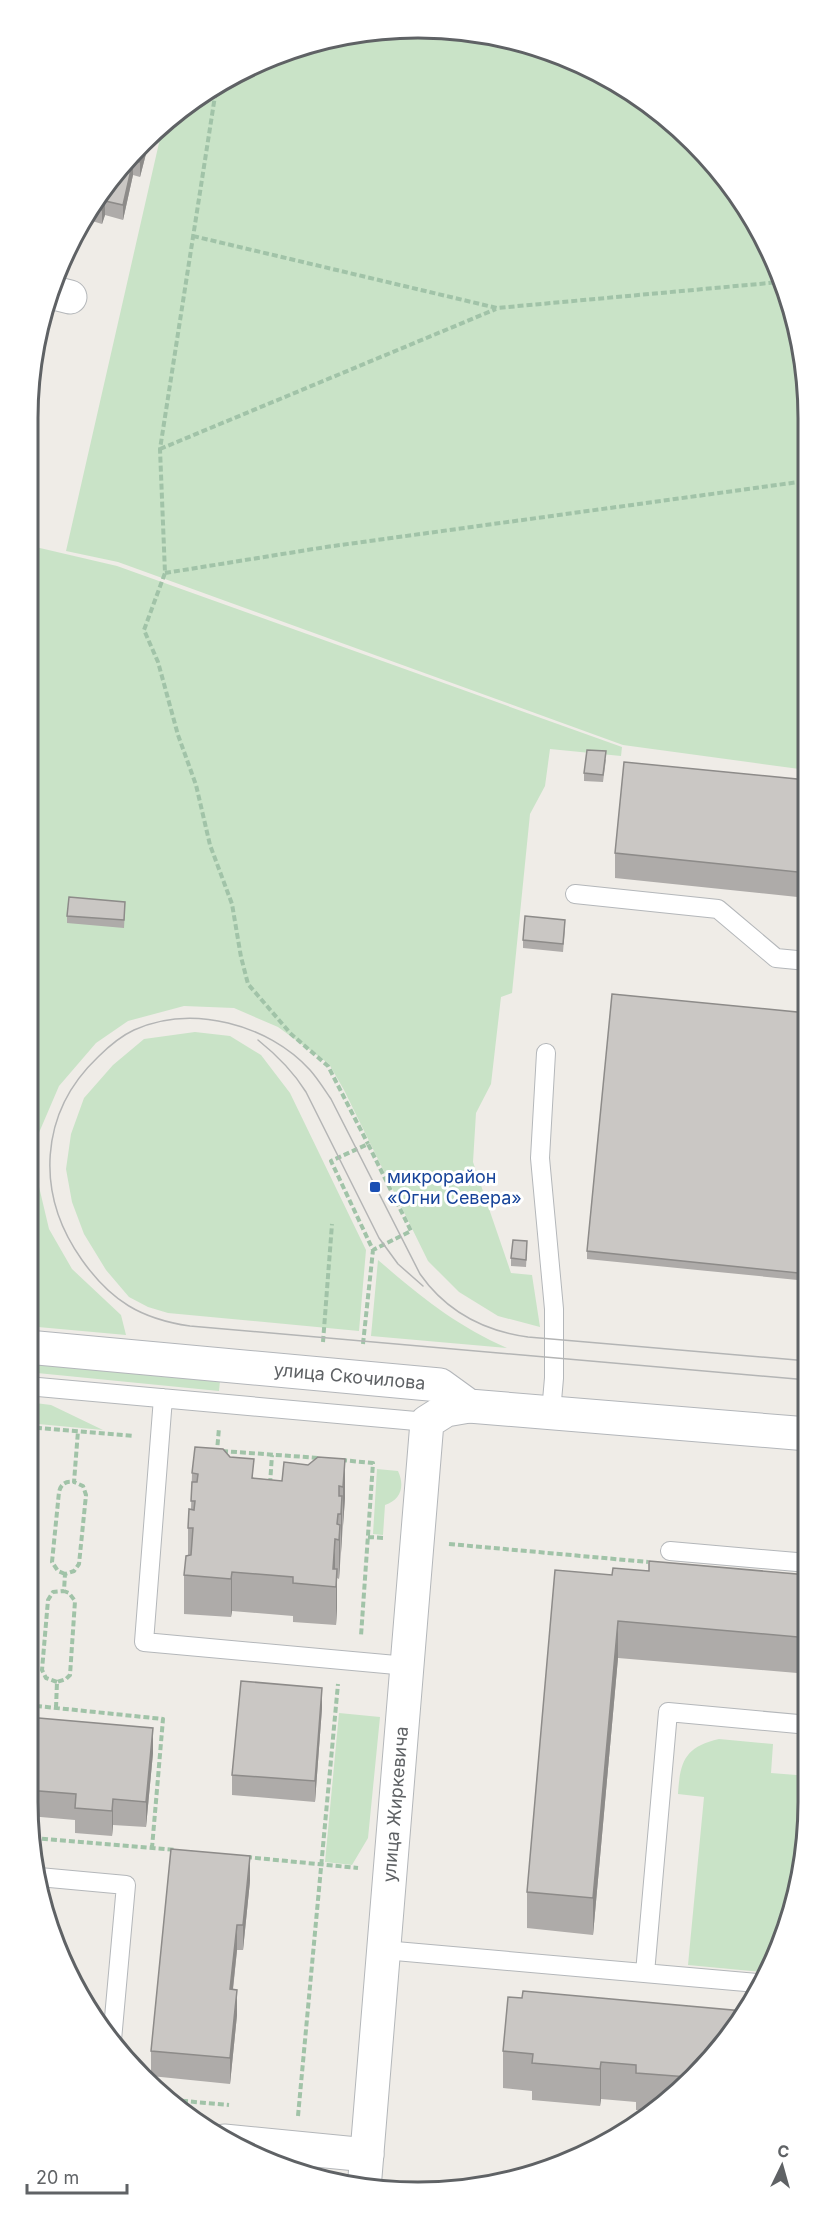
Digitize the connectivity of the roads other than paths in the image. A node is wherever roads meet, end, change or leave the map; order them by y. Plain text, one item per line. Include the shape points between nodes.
1 (575, 894) dead end
2 (798, 961) edge
3 (546, 1053) dead end
4 (38, 1348) edge
5 (38, 1387) edge
6 (163, 1398) junction
7 (469, 1406) junction
8 (551, 1412) junction
9 (427, 1422) junction
10 (798, 1433) edge
11 (670, 1551) dead end
12 (798, 1562) edge
13 (407, 1666) junction
14 (798, 1724) edge
15 (45, 1878) edge
16 (384, 1950) junction
17 (645, 1973) junction
18 (753, 1983) edge
19 (113, 2029) edge
20 (251, 2144) edge
21 (367, 2155) junction
22 (365, 2178) edge

1 - 2 lane via 718,909 776,958
3 - 8 lane via 540,1158 554,1309
4 - 7 street, улица Скочилова via 440,1385
5 - 6 lane
6 - 9 lane
6 - 13 lane via 144,1642
7 - 8 street
7 - 9 street via 446,1410
8 - 10 street
9 - 13 street, улица Жиркевича
11 - 12 lane
13 - 16 street, улица Жиркевича
14 - 17 lane via 668,1712
15 - 19 lane via 126,1885
16 - 17 lane
16 - 21 street, улица Жиркевича
17 - 18 lane
20 - 21 street
21 - 22 street, улица Жиркевича

